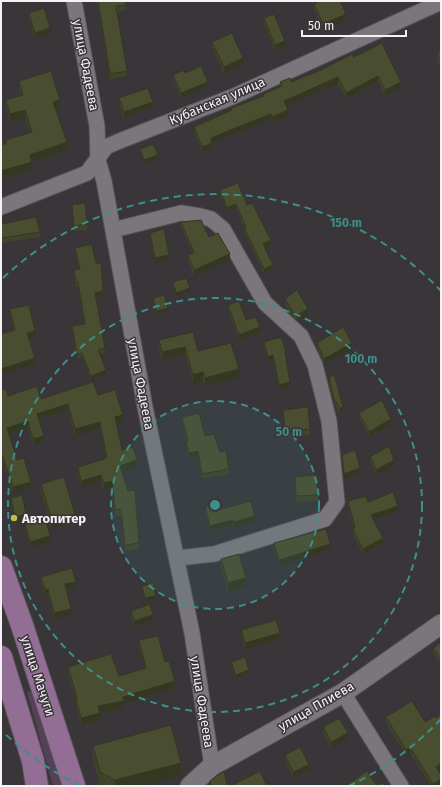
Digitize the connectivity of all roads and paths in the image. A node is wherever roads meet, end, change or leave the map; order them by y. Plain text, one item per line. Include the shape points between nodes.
1 (74, 1) edge
2 (441, 2) edge
3 (98, 160) junction
4 (1, 207) edge
5 (112, 230) junction
6 (178, 558) junction
7 (1, 567) edge
8 (441, 624) edge
9 (1, 657) edge
10 (343, 693) junction
11 (212, 766) junction
12 (37, 786) edge
13 (74, 786) edge
14 (190, 786) edge
15 (401, 786) edge

1 - 3 street, улица Фадеева via 97,126
2 - 3 street, Кубанская улица via 232,97 106,147
3 - 4 street, Кубанская улица via 87,173
3 - 5 street, улица Фадеева
5 - 6 street, улица Фадеева via 145,407
5 - 6 street via 181,214 200,216 223,229 265,303 301,336 315,365 329,421 337,502 325,519 214,554
6 - 11 street, улица Фадеева
7 - 13 main road, улица Мачуги
8 - 10 street, улица Плиева
9 - 12 main road via 33,761
10 - 11 street, улица Плиева
10 - 15 street
11 - 14 street, улица Плиева

